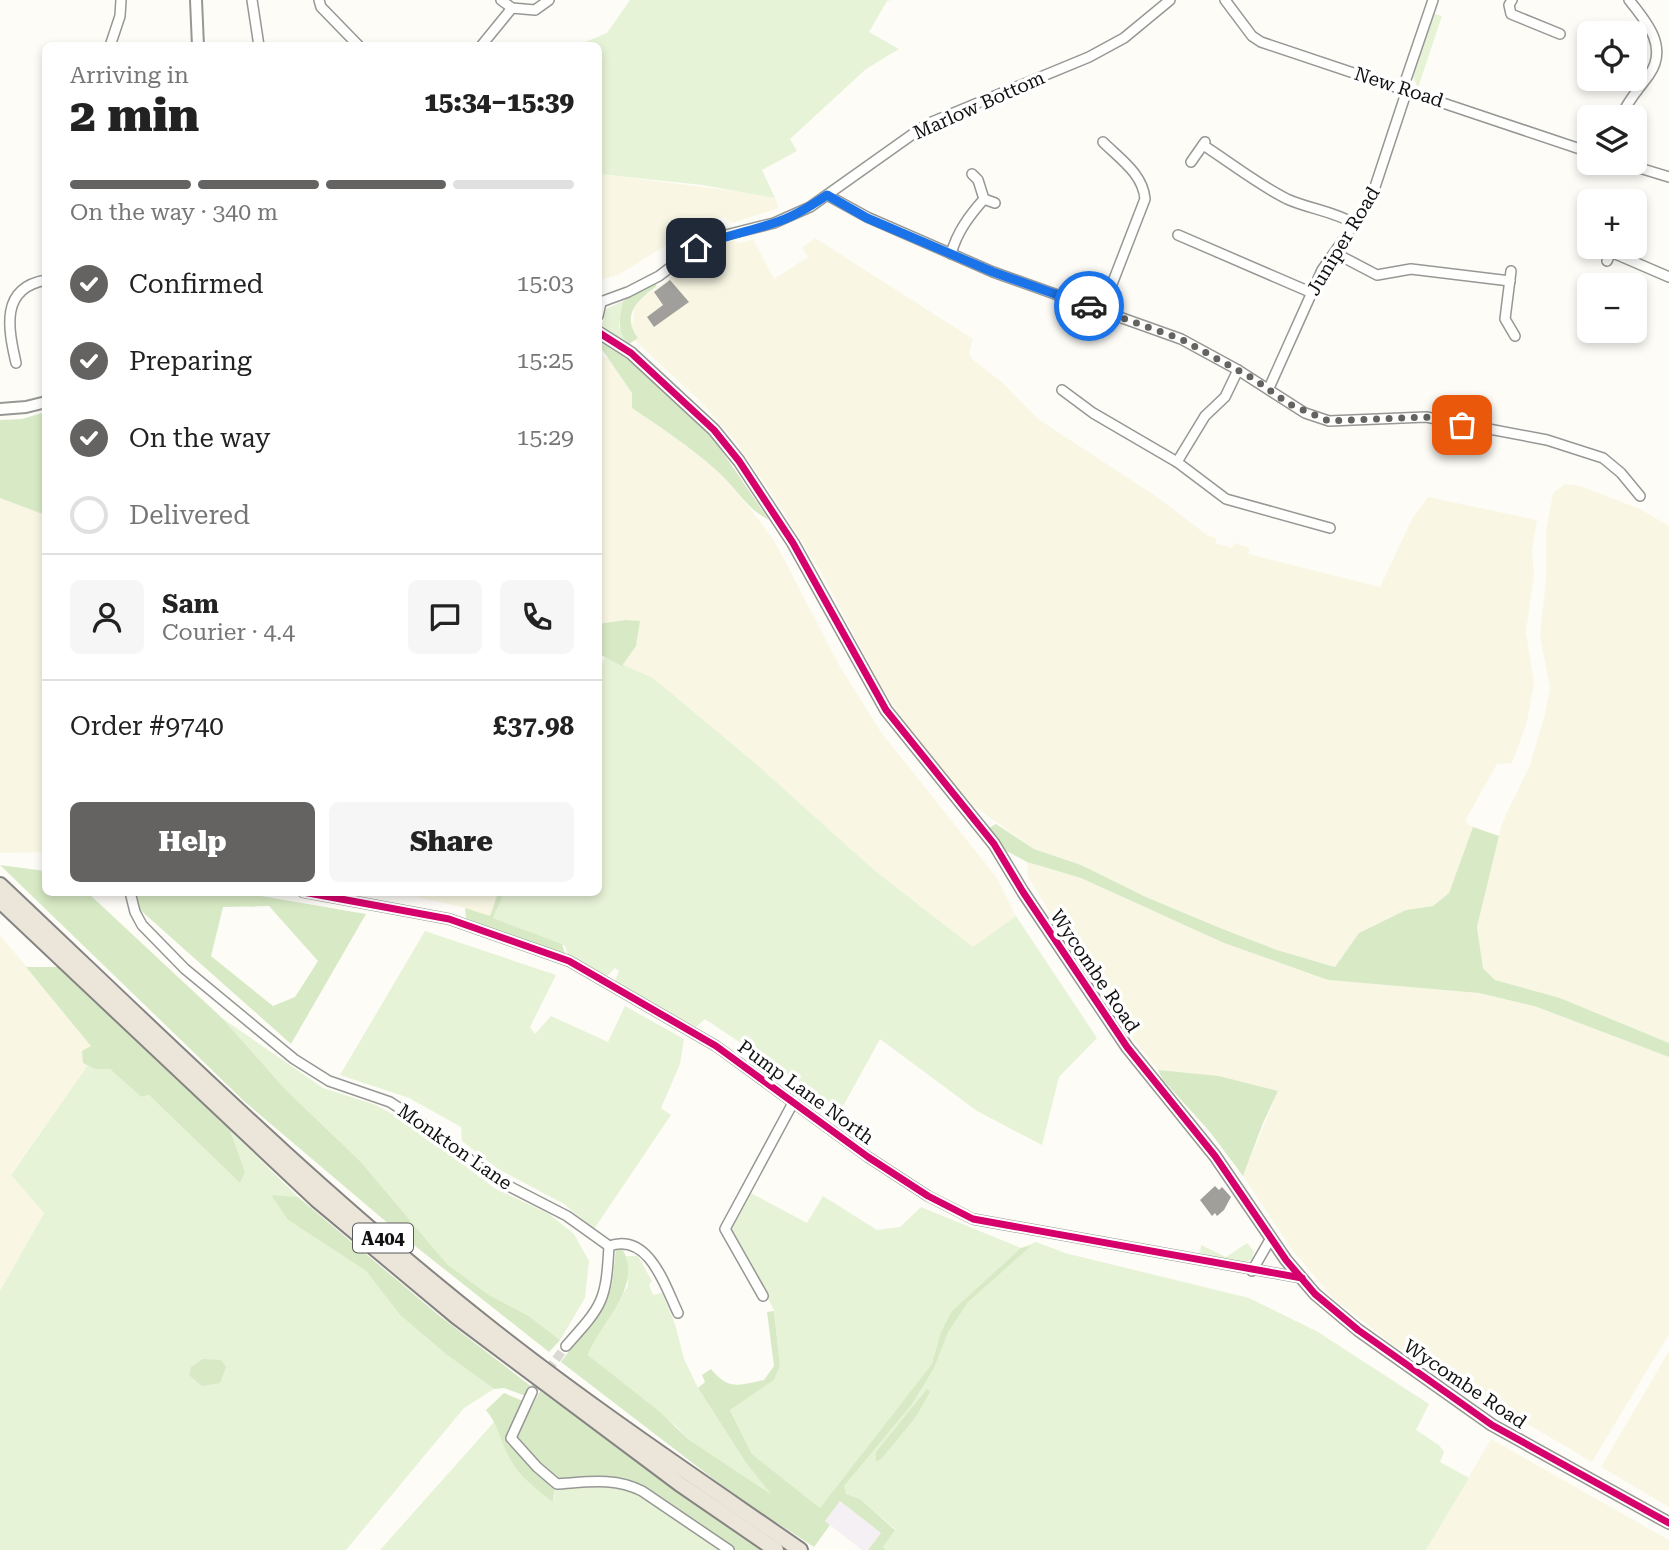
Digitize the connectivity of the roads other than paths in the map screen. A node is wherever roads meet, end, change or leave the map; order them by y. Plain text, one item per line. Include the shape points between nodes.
1 (121, 0) edge
2 (196, 0) edge
3 (252, 0) edge
4 (319, 0) edge
5 (501, 0) edge
6 (549, 0) edge
7 (1170, 0) edge
8 (1226, 0) edge
9 (1433, 0) edge
10 (1511, 0) edge
11 (1629, 0) edge
12 (512, 8) junction
13 (1560, 34) dead end
14 (111, 42) edge
15 (198, 42) edge
16 (257, 42) edge
17 (355, 42) edge
18 (484, 42) edge
19 (1405, 89) junction
20 (1627, 105) edge
21 (1103, 142) dead end
22 (1577, 148) edge
23 (1191, 162) dead end
24 (1647, 170) edge
25 (972, 174) dead end
26 (1669, 177) edge
27 (827, 195) junction
28 (984, 200) junction
29 (995, 203) dead end
30 (1355, 224) junction
31 (1178, 235) dead end
32 (1335, 253) junction
33 (951, 254) junction
34 (1607, 261) dead end
35 (1669, 276) edge
36 (42, 282) edge
37 (1310, 292) junction
38 (602, 302) edge
39 (1102, 310) junction
40 (602, 335) edge
41 (1515, 336) dead end
42 (16, 363) dead end
43 (1238, 370) junction
44 (1269, 388) junction
45 (1068, 390) dead end
46 (42, 403) edge
47 (0, 409) edge
48 (1177, 462) junction
49 (1640, 496) dead end
50 (1325, 524) dead end
51 (0, 885) edge
52 (131, 896) edge
53 (325, 896) edge
54 (0, 901) edge
55 (794, 1101) junction
56 (1271, 1238) junction
57 (609, 1246) junction
58 (1252, 1271) junction
59 (1302, 1278) junction
60 (763, 1296) dead end
61 (678, 1314) dead end
62 (566, 1346) tunnel mouth
63 (532, 1392) tunnel mouth
64 (1669, 1522) edge
65 (729, 1550) edge
66 (776, 1550) edge
67 (800, 1550) edge

1 - 14 street
2 - 15 street
3 - 16 street
4 - 17 street
5 - 12 street
6 - 12 street via 536,10
7 - 27 street, Marlow Bottom via 1101,51 928,124
8 - 19 street, New Road via 1261,42
9 - 19 street, Juniper Road
10 - 13 street via 1511,14
11 - 20 street via 1651,27 1656,47 1652,72
12 - 18 street
19 - 22 street, New Road
19 - 30 street, Juniper Road via 1379,183
21 - 39 street via 1144,187 1145,199
23 - 30 street via 1204,142 1262,186
24 - 26 street
25 - 28 street
27 - 33 street via 867,218
27 - 38 street, Marlow Bottom via 774,223 718,237 659,276
28 - 29 street
28 - 33 street via 967,218
30 - 32 street, Juniper Road
31 - 37 street via 1195,238
32 - 37 street, Juniper Road
32 - 41 street via 1377,275 1411,269 1510,276 1505,319
33 - 39 street
34 - 35 street via 1611,252
36 - 42 street via 19,293 9,306 7,321
37 - 44 street, Juniper Road
39 - 43 street via 1181,339
40 - 56 street, Wycombe Road via 631,353 714,430 738,461 793,543 886,710 994,844 1127,1047 1215,1156
43 - 44 street
43 - 48 street via 1225,397 1205,416
44 - 49 street via 1289,404 1329,421 1426,417 1547,440 1603,458
45 - 48 street via 1093,413 1131,430
46 - 47 street
48 - 50 street via 1226,499
51 - 67 highway, A404 via 321,1185 490,1328
52 - 57 street, Monkton Lane via 142,925 185,969 294,1059 329,1081 390,1102 496,1180 567,1216
53 - 55 street, Pump Lane North via 449,919 569,961 716,1046
54 - 66 highway, A404 via 317,1200 457,1317
55 - 58 street, Pump Lane North via 868,1157 973,1219
55 - 60 street via 725,1229
56 - 58 street
56 - 59 street, Wycombe Road
57 - 61 street via 624,1244 649,1257
57 - 62 street via 607,1286 601,1301
58 - 59 street, Pump Lane North
59 - 64 street, Wycombe Road via 1358,1330 1492,1425
63 - 65 street via 511,1438 557,1484 608,1480 628,1484

